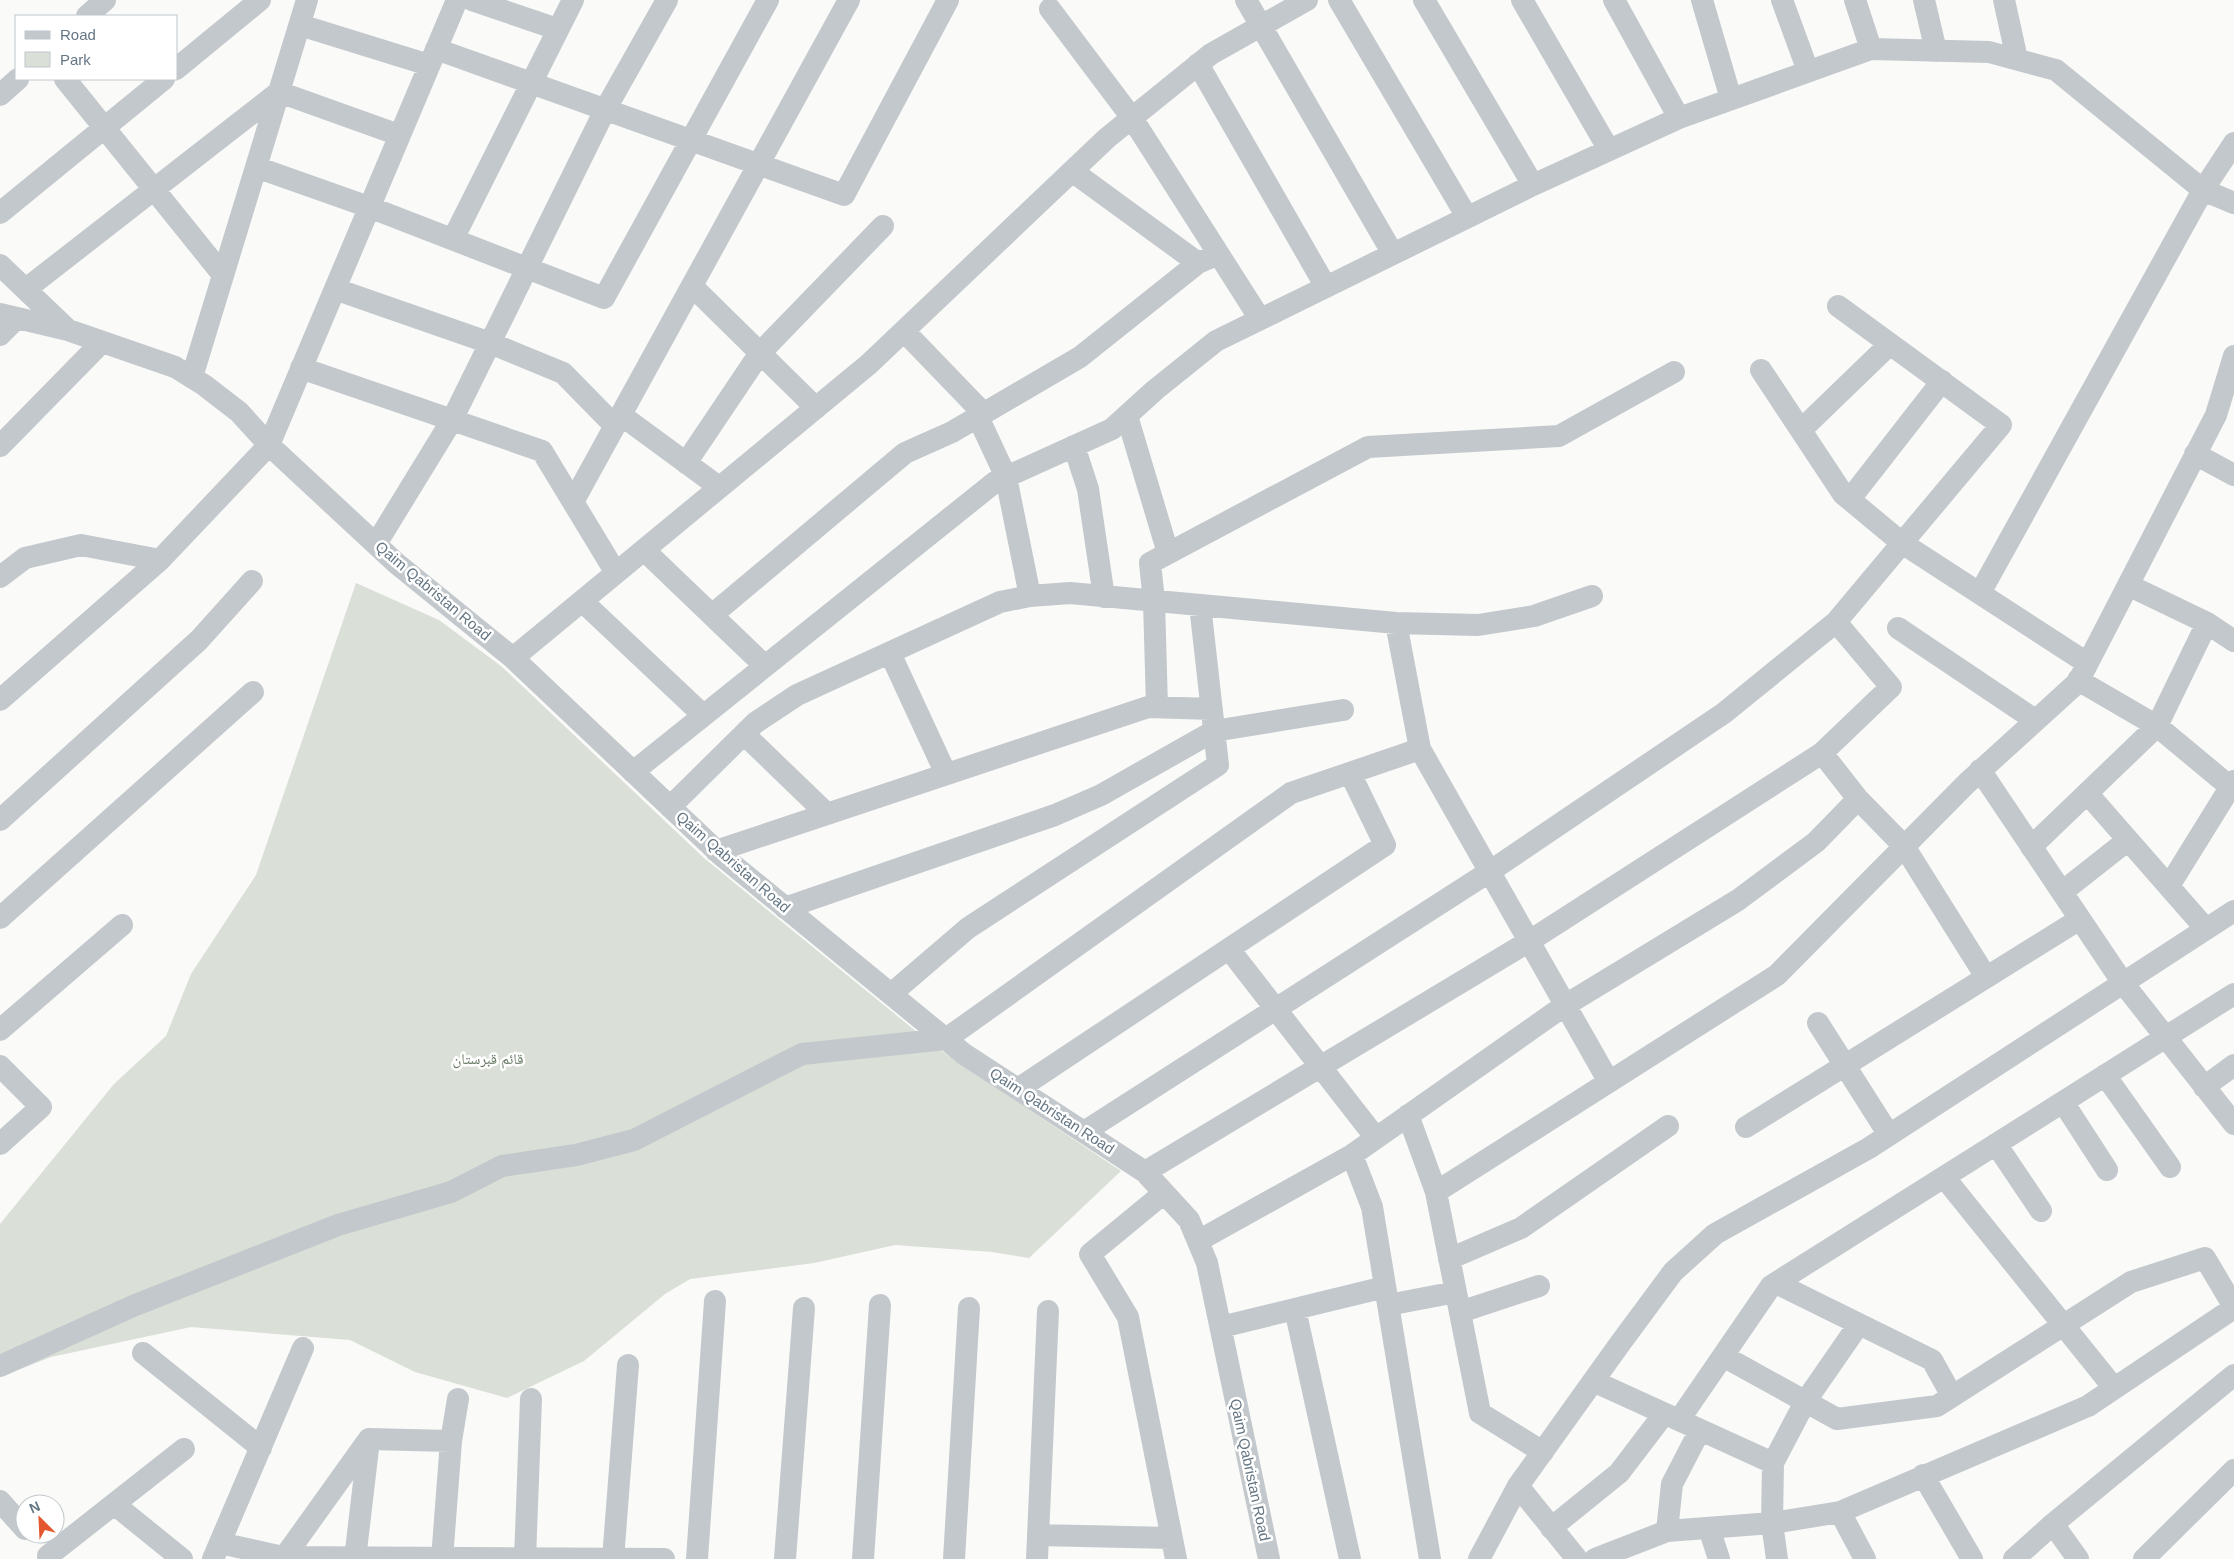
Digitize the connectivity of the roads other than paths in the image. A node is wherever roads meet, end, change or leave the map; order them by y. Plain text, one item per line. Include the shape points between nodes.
1 (105, 0) edge
2 (260, 0) edge
3 (307, 0) edge
4 (458, 0) edge
5 (472, 0) edge
6 (573, 0) edge
7 (667, 0) edge
8 (768, 0) edge
9 (849, 0) edge
10 (948, 0) edge
11 (1246, 0) edge
12 (1307, 0) edge
13 (1339, 0) edge
14 (1424, 0) edge
15 (1522, 0) edge
16 (1614, 0) edge
17 (1702, 0) edge
18 (1782, 0) edge
19 (1855, 0) edge
20 (1924, 0) edge
21 (2004, 0) edge
22 (1050, 9) dead end
23 (88, 15) edge
24 (300, 25) junction
25 (1261, 26) junction
26 (557, 29) junction
27 (1871, 49) junction
28 (1936, 51) junction
29 (433, 57) junction
30 (2017, 60) junction
31 (1198, 64) junction
32 (178, 67) edge
33 (1808, 72) junction
34 (17, 80) edge
35 (66, 80) edge
36 (163, 80) edge
37 (530, 83) junction
38 (279, 92) junction
39 (0, 95) edge
40 (1730, 99) junction
41 (605, 110) junction
42 (1132, 118) junction
43 (1679, 118) junction
44 (104, 128) junction
45 (400, 135) junction
46 (691, 140) junction
47 (2234, 143) edge
48 (1610, 150) junction
49 (760, 165) junction
50 (256, 167) junction
51 (1072, 172) junction
52 (1533, 185) junction
53 (154, 189) junction
54 (2203, 190) junction
55 (2234, 203) edge
56 (369, 206) junction
57 (0, 213) edge
58 (1467, 217) junction
59 (884, 226) dead end
60 (453, 239) junction
61 (1218, 254) junction
62 (1393, 254) junction
63 (1198, 263) junction
64 (0, 265) edge
65 (527, 268) junction
66 (223, 275) junction
67 (692, 286) junction
68 (1326, 287) junction
69 (26, 289) junction
70 (335, 289) junction
71 (1838, 306) dead end
72 (8, 316) edge
73 (1260, 319) junction
74 (68, 330) junction
75 (904, 331) junction
76 (0, 335) edge
77 (102, 342) junction
78 (490, 342) junction
79 (1890, 344) junction
80 (760, 353) junction
81 (2234, 356) edge
82 (301, 368) junction
83 (1761, 370) dead end
84 (1674, 372) dead end
85 (192, 377) junction
86 (1942, 382) junction
87 (816, 408) junction
88 (981, 415) junction
89 (1127, 416) junction
90 (452, 420) junction
91 (618, 420) junction
92 (1801, 430) junction
93 (269, 445) junction
94 (0, 446) edge
95 (1074, 446) junction
96 (2195, 454) junction
97 (686, 463) junction
98 (2234, 475) edge
99 (1006, 477) junction
100 (719, 487) junction
101 (1850, 499) junction
102 (573, 502) junction
103 (1902, 543) junction
104 (376, 544) junction
105 (644, 550) junction
106 (1168, 553) junction
107 (160, 560) junction
108 (616, 573) junction
109 (0, 577) edge
110 (252, 581) dead end
111 (2128, 585) junction
112 (1980, 593) junction
113 (1030, 596) junction
114 (1104, 596) junction
115 (1592, 596) dead end
116 (582, 601) junction
117 (1154, 601) junction
118 (1200, 605) junction
119 (712, 616) junction
120 (1836, 622) junction
121 (1396, 623) junction
122 (2207, 623) junction
123 (1898, 628) dead end
124 (2234, 641) edge
125 (890, 653) junction
126 (513, 658) junction
127 (765, 666) junction
128 (2083, 671) junction
129 (254, 692) dead end
130 (1, 698) edge
131 (1157, 707) junction
132 (1212, 709) junction
133 (1343, 710) dead end
134 (703, 716) junction
135 (2035, 720) junction
136 (2157, 726) junction
137 (1214, 731) junction
138 (744, 734) junction
139 (1420, 749) junction
140 (1822, 753) junction
141 (1980, 770) junction
142 (633, 772) junction
143 (1350, 773) junction
144 (946, 774) junction
145 (2233, 786) edge
146 (2087, 794) junction
147 (1858, 800) junction
148 (670, 807) junction
149 (827, 814) junction
150 (0, 820) edge
151 (2128, 840) junction
152 (1904, 846) junction
153 (2031, 847) junction
154 (716, 851) junction
155 (1489, 872) junction
156 (2169, 886) junction
157 (2062, 892) junction
158 (785, 908) junction
159 (0, 918) edge
160 (2231, 918) edge
161 (2080, 919) junction
162 (122, 925) dead end
163 (2206, 929) junction
164 (1528, 942) junction
165 (1229, 949) junction
166 (1986, 977) junction
167 (2123, 983) junction
168 (891, 994) junction
169 (2234, 994) edge
170 (1564, 1006) junction
171 (1276, 1009) junction
172 (1818, 1023) dead end
173 (0, 1030) edge
174 (2166, 1037) junction
175 (946, 1039) junction
176 (1844, 1065) junction
177 (2234, 1065) edge
178 (0, 1066) edge
179 (1321, 1067) junction
180 (2105, 1075) junction
181 (1609, 1082) junction
182 (2204, 1086) junction
183 (1018, 1089) junction
184 (2062, 1102) junction
185 (1408, 1115) junction
186 (2234, 1124) edge
187 (1668, 1126) dead end
188 (1746, 1127) dead end
189 (1084, 1132) junction
190 (1889, 1135) junction
191 (1376, 1138) junction
192 (0, 1144) edge
193 (1996, 1144) junction
194 (1352, 1155) junction
195 (2170, 1167) dead end
196 (2106, 1170) dead end
197 (1145, 1172) junction
198 (1944, 1177) junction
199 (1436, 1192) junction
200 (1164, 1193) junction
201 (2041, 1211) dead end
202 (1198, 1241) junction
203 (1449, 1259) junction
204 (1776, 1283) junction
205 (1540, 1286) dead end
206 (1387, 1296) junction
207 (715, 1301) dead end
208 (1458, 1302) junction
209 (880, 1305) dead end
210 (2234, 1307) edge
211 (804, 1308) dead end
212 (969, 1308) dead end
213 (1295, 1309) junction
214 (1048, 1311) dead end
215 (1859, 1324) junction
216 (2064, 1325) junction
217 (1221, 1327) junction
218 (303, 1348) dead end
219 (143, 1353) dead end
220 (1723, 1356) junction
221 (0, 1366) edge
222 (628, 1366) dead end
223 (2234, 1374) edge
224 (1593, 1381) junction
225 (2114, 1388) junction
226 (1952, 1396) junction
227 (458, 1399) dead end
228 (531, 1399) dead end
229 (1806, 1402) junction
230 (1671, 1417) junction
231 (1700, 1430) junction
232 (369, 1438) junction
233 (451, 1441) junction
234 (261, 1448) junction
235 (184, 1449) dead end
236 (1542, 1452) junction
237 (1772, 1463) junction
238 (2234, 1470) edge
239 (1924, 1475) junction
240 (1518, 1486) junction
241 (0, 1501) edge
242 (114, 1504) junction
243 (1840, 1512) junction
244 (15, 1518) edge
245 (1772, 1523) junction
246 (2052, 1524) junction
247 (1551, 1528) junction
248 (1709, 1528) junction
249 (1667, 1531) junction
250 (1038, 1535) junction
251 (38, 1544) edge
252 (1174, 1549) edge
253 (217, 1551) edge
254 (50, 1557) edge
255 (283, 1558) edge
256 (355, 1558) edge
257 (442, 1558) edge
258 (182, 1559) edge
259 (525, 1559) edge
260 (613, 1559) edge
261 (664, 1559) edge
262 (697, 1559) edge
263 (785, 1559) edge
264 (863, 1559) edge
265 (954, 1559) edge
266 (1036, 1559) edge
267 (1269, 1559) edge
268 (1350, 1559) edge
269 (1430, 1559) edge
270 (1479, 1559) edge
271 (1576, 1559) edge
272 (1595, 1559) edge
273 (1719, 1559) edge
274 (1777, 1559) edge
275 (1865, 1559) edge
276 (1972, 1559) edge
277 (2014, 1559) edge
278 (2078, 1559) edge
279 (2144, 1559) edge

1 - 23 street
2 - 32 street
3 - 24 street
4 - 29 street
5 - 26 street
6 - 26 street
7 - 41 street
8 - 46 street
9 - 49 street
10 - 49 street via 844,195
11 - 25 street
12 - 25 street
13 - 58 street
14 - 52 street
15 - 48 street
16 - 43 street
17 - 40 street
18 - 33 street
19 - 27 street
20 - 28 street
21 - 30 street
22 - 42 street
24 - 29 street
24 - 38 street
25 - 31 street
25 - 62 street
26 - 37 street
27 - 28 street
27 - 33 street
28 - 30 street via 1989,52
29 - 37 street
29 - 45 street
30 - 54 street via 2056,70
31 - 42 street
31 - 68 street
33 - 40 street
34 - 39 street
35 - 44 street
36 - 44 street
37 - 41 street
37 - 60 street
38 - 45 street
38 - 50 street
38 - 53 street
40 - 43 street
41 - 46 street
41 - 65 street
42 - 51 street
42 - 61 street
43 - 48 street
44 - 53 street
44 - 57 street
45 - 56 street
46 - 49 street
46 - 65 street via 604,298
47 - 54 street
48 - 52 street
49 - 67 street
50 - 56 street
50 - 66 street
51 - 63 street
51 - 75 street
52 - 58 street
53 - 66 street
53 - 69 street
54 - 55 street
54 - 112 street
56 - 60 street
56 - 70 street
58 - 62 street
59 - 80 street
60 - 65 street
61 - 63 street
61 - 73 street
62 - 68 street
63 - 88 street via 1080,357
64 - 69 street
65 - 78 street
66 - 85 street
67 - 80 street
67 - 91 street
68 - 73 street
69 - 74 street
70 - 78 street
70 - 82 street
71 - 79 street
72 - 74 street, Qaim Qabristan Road
72 - 76 street
73 - 89 street via 1196,355
74 - 77 street, Qaim Qabristan Road
75 - 87 street
75 - 88 street
77 - 85 street, Qaim Qabristan Road
77 - 94 street
78 - 90 street
78 - 91 street via 563,373
79 - 86 street
79 - 92 street
80 - 87 street
80 - 97 street
81 - 96 street via 2216,415
82 - 90 street
82 - 93 street
83 - 92 street
84 - 106 street via 1559,436 1368,446
85 - 93 street, Qaim Qabristan Road via 239,412
86 - 101 street
86 - 103 street via 2001,425
87 - 100 street
88 - 99 street
88 - 119 street via 905,453
89 - 95 street via 1112,430
89 - 106 street
90 - 102 street via 542,451
90 - 104 street
91 - 97 street
91 - 102 street
92 - 101 street via 1843,494
93 - 104 street, Qaim Qabristan Road
93 - 107 street
95 - 99 street
95 - 114 street via 1088,489
96 - 98 street
96 - 111 street
97 - 100 street
99 - 113 street
99 - 127 street via 995,482
100 - 105 street
101 - 103 street
102 - 108 street
103 - 112 street
103 - 120 street
104 - 126 street, Qaim Qabristan Road
105 - 108 street
105 - 119 street
106 - 117 street via 1150,563
107 - 109 street via 81,544 25,558
107 - 130 street
108 - 116 street
110 - 150 street via 200,640
111 - 122 street
111 - 128 street
112 - 128 street
113 - 114 street via 1070,593
113 - 125 street via 1000,602
114 - 117 street
115 - 121 street via 1534,616 1478,626
116 - 126 street
116 - 134 street
117 - 118 street
117 - 131 street
118 - 121 street
118 - 132 street
119 - 127 street
120 - 140 street via 1890,686
120 - 155 street via 1724,713
121 - 139 street
122 - 124 street
122 - 136 street
123 - 135 street
125 - 138 street via 797,695
125 - 144 street
126 - 142 street, Qaim Qabristan Road
127 - 134 street
128 - 135 street
128 - 136 street
129 - 159 street
131 - 132 street
131 - 144 street via 1148,707
132 - 137 street
133 - 137 street
134 - 142 street
135 - 141 street
136 - 145 street
136 - 146 street
137 - 158 street via 1101,795 1055,815
137 - 168 street via 1218,765 968,928
138 - 148 street
138 - 149 street
139 - 143 street
139 - 155 street
140 - 147 street
140 - 164 street
141 - 152 street
141 - 153 street
142 - 148 street, Qaim Qabristan Road
143 - 165 street via 1385,845
143 - 175 street via 1291,793
144 - 149 street
145 - 156 street
146 - 151 street
146 - 153 street
147 - 152 street
147 - 170 street via 1816,842 1738,900
148 - 154 street, Qaim Qabristan Road
149 - 154 street
151 - 156 street
151 - 157 street
152 - 166 street
152 - 181 street via 1777,975
153 - 157 street
154 - 158 street, Qaim Qabristan Road
155 - 164 street
155 - 171 street
156 - 163 street
157 - 161 street
158 - 168 street, Qaim Qabristan Road
160 - 163 street
161 - 166 street
161 - 167 street
162 - 173 street
163 - 167 street
164 - 170 street
164 - 179 street
165 - 171 street
165 - 183 street
166 - 176 street
167 - 174 street
167 - 190 street
168 - 175 street, Qaim Qabristan Road
169 - 174 street
170 - 181 street
170 - 185 street
171 - 179 street
171 - 189 street
172 - 176 street
174 - 180 street
174 - 182 street
175 - 183 street, Qaim Qabristan Road
175 - 221 street via 802,1054 634,1140 576,1156 502,1166 451,1192 338,1225 133,1306
176 - 188 street
176 - 190 street
177 - 182 street
178 - 192 street via 40,1107
179 - 191 street
179 - 197 street
180 - 184 street
180 - 195 street
181 - 199 street
182 - 186 street
183 - 189 street, Qaim Qabristan Road
184 - 193 street
184 - 196 street
185 - 191 street
185 - 199 street
187 - 203 street via 1521,1228
189 - 197 street, Qaim Qabristan Road
190 - 224 street via 1716,1234 1673,1272
191 - 194 street
193 - 198 street
193 - 201 street
194 - 202 street
194 - 206 street via 1372,1207
197 - 200 street, Qaim Qabristan Road
198 - 204 street
198 - 216 street
199 - 203 street
200 - 202 street, Qaim Qabristan Road via 1189,1220
200 - 252 street via 1090,1254 1128,1317
202 - 217 street, Qaim Qabristan Road via 1208,1263
203 - 208 street
204 - 215 street
204 - 220 street via 1770,1286
205 - 208 street
206 - 208 street
206 - 213 street
206 - 269 street
207 - 262 street
208 - 236 street via 1480,1413
209 - 264 street
210 - 216 street via 2205,1258 2131,1282
210 - 225 street
211 - 263 street
212 - 265 street
213 - 217 street
213 - 268 street
214 - 250 street
215 - 226 street via 1932,1360
215 - 229 street
216 - 225 street
216 - 226 street
217 - 267 street, Qaim Qabristan Road
218 - 234 street
219 - 234 street
220 - 229 street
220 - 230 street
222 - 260 street
223 - 246 street
224 - 230 street
224 - 236 street
225 - 239 street via 2088,1406
226 - 229 street via 1937,1406 1837,1419
227 - 233 street
228 - 259 street
229 - 237 street
230 - 231 street
230 - 247 street via 1618,1472
231 - 237 street
231 - 249 street via 1672,1484
232 - 233 street
232 - 255 street
232 - 256 street
233 - 257 street
234 - 253 street
235 - 242 street
236 - 240 street
237 - 245 street
238 - 279 street
239 - 243 street
239 - 276 street
240 - 247 street
240 - 270 street
241 - 244 street
242 - 254 street
242 - 258 street
243 - 245 street
243 - 275 street
245 - 248 street
245 - 274 street
246 - 277 street
246 - 278 street
247 - 271 street
248 - 249 street
248 - 273 street
249 - 272 street
250 - 252 street
250 - 266 street
251 - 254 street
253 - 255 street
255 - 256 street
256 - 257 street
257 - 259 street
259 - 260 street
260 - 261 street

